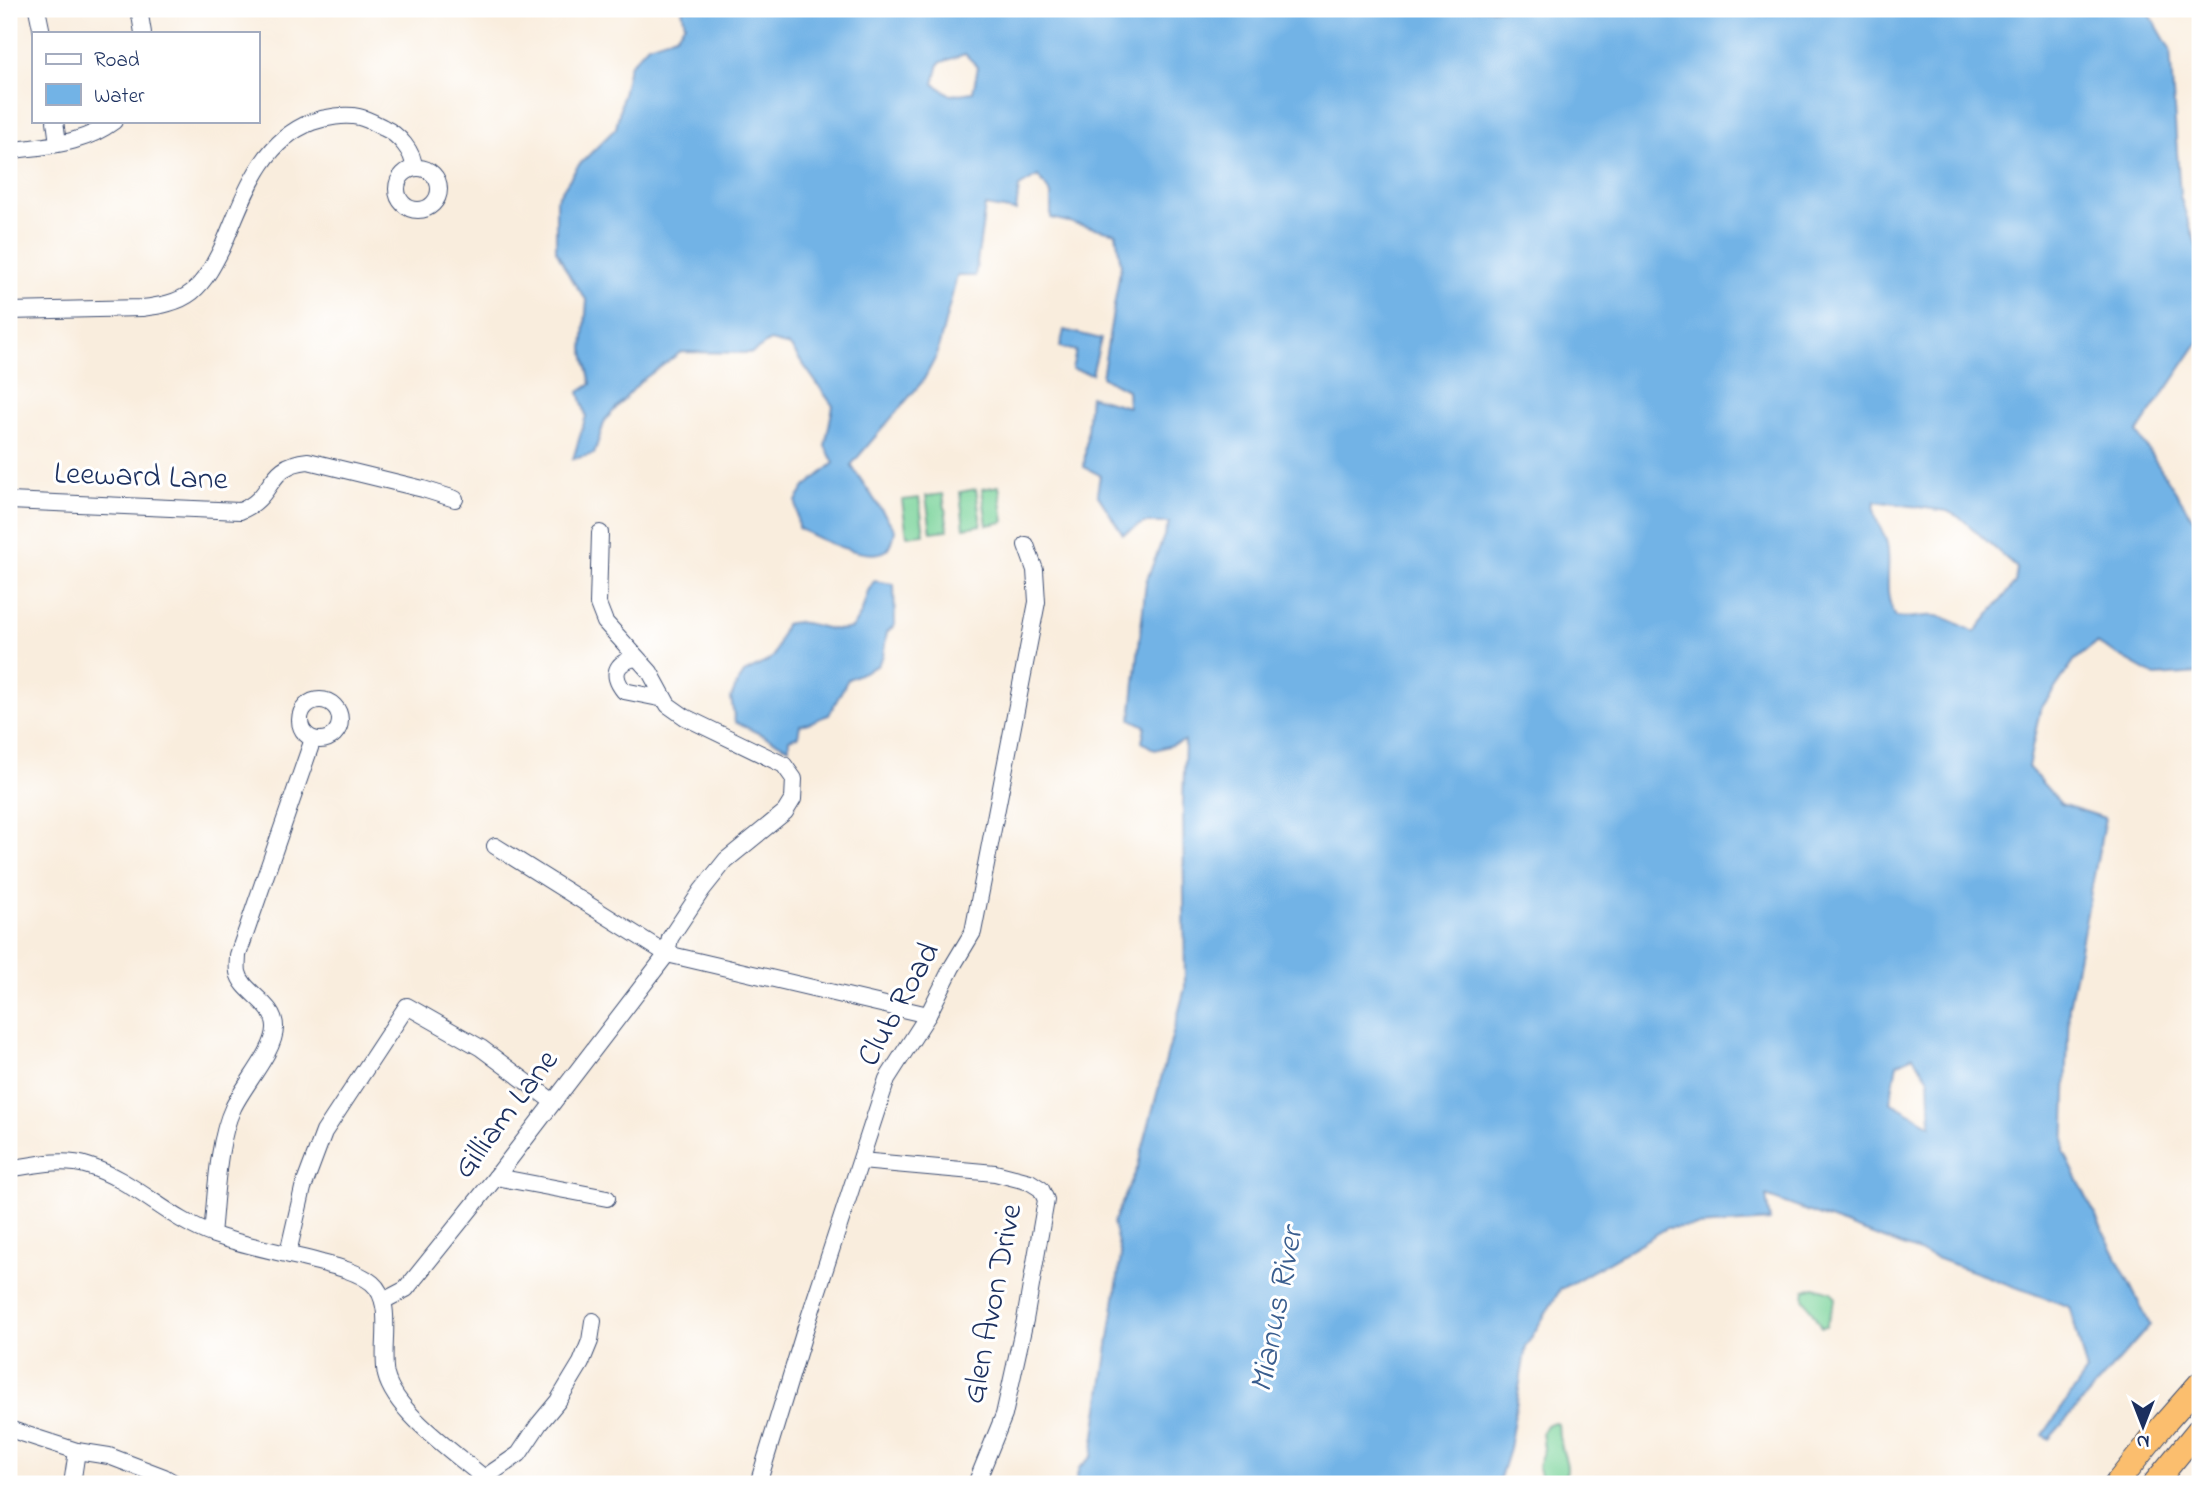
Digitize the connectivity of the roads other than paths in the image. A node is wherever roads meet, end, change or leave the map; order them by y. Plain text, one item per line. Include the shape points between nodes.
1 (37, 9) edge
2 (139, 9) edge
3 (43, 32) edge
4 (143, 32) edge
5 (55, 122) edge
6 (112, 122) edge
7 (58, 144) junction
8 (9, 151) edge
9 (414, 168) dead end
10 (9, 311) edge
11 (455, 499) dead end
12 (9, 501) edge
13 (600, 533) dead end
14 (1026, 545) dead end
15 (635, 658) junction
16 (664, 699) junction
17 (313, 739) dead end
18 (495, 846) dead end
19 (667, 954) junction
20 (928, 1015) junction
21 (552, 1101) junction
22 (860, 1161) junction
23 (9, 1169) edge
24 (496, 1177) junction
25 (607, 1198) dead end
26 (212, 1234) junction
27 (288, 1253) junction
28 (383, 1301) junction
29 (593, 1321) dead end
30 (2197, 1387) edge
31 (2200, 1428) edge
32 (9, 1429) edge
33 (77, 1451) junction
34 (486, 1481) edge
35 (72, 1484) edge
36 (176, 1484) edge
37 (758, 1484) edge
38 (976, 1484) edge
39 (2116, 1484) edge
40 (2154, 1484) edge

1 - 3 street
2 - 4 street
5 - 7 street
6 - 7 street via 91,136
7 - 8 street
9 - 10 street via 410,153 394,132 359,117 315,121 282,139 261,164 214,265 191,293 142,308
11 - 12 street, Leeward Lane via 308,461 283,469 256,503 240,511
13 - 15 street via 598,604 605,622
14 - 20 street, Club Road via 1035,570 1037,602 973,932
15 - 16 street via 650,672
15 - 16 street via 618,666 618,684 624,691
16 - 19 street, Gilliam Lane via 685,716 784,765 794,779 793,799 785,812 726,860 670,938
17 - 26 street via 238,956 238,974 273,1015 276,1029 229,1118
18 - 19 street
19 - 20 street
19 - 21 street, Gilliam Lane
20 - 22 street, Club Road via 887,1079
21 - 24 street, Gilliam Lane
21 - 27 street via 481,1048 407,1006 324,1132 303,1188
22 - 37 street, Club Road
22 - 38 street, Glen Avon Drive via 995,1173 1030,1182 1041,1189 1046,1200 1004,1415
23 - 26 street via 52,1163 87,1165
24 - 25 street
24 - 28 street, Gilliam Lane via 407,1289
26 - 27 street
27 - 28 street via 345,1269 373,1283
28 - 34 street via 386,1374 393,1393 411,1415
29 - 34 street via 581,1363 558,1401 519,1454
30 - 39 highway
31 - 40 highway
32 - 33 street
33 - 35 street
33 - 36 street via 109,1457

